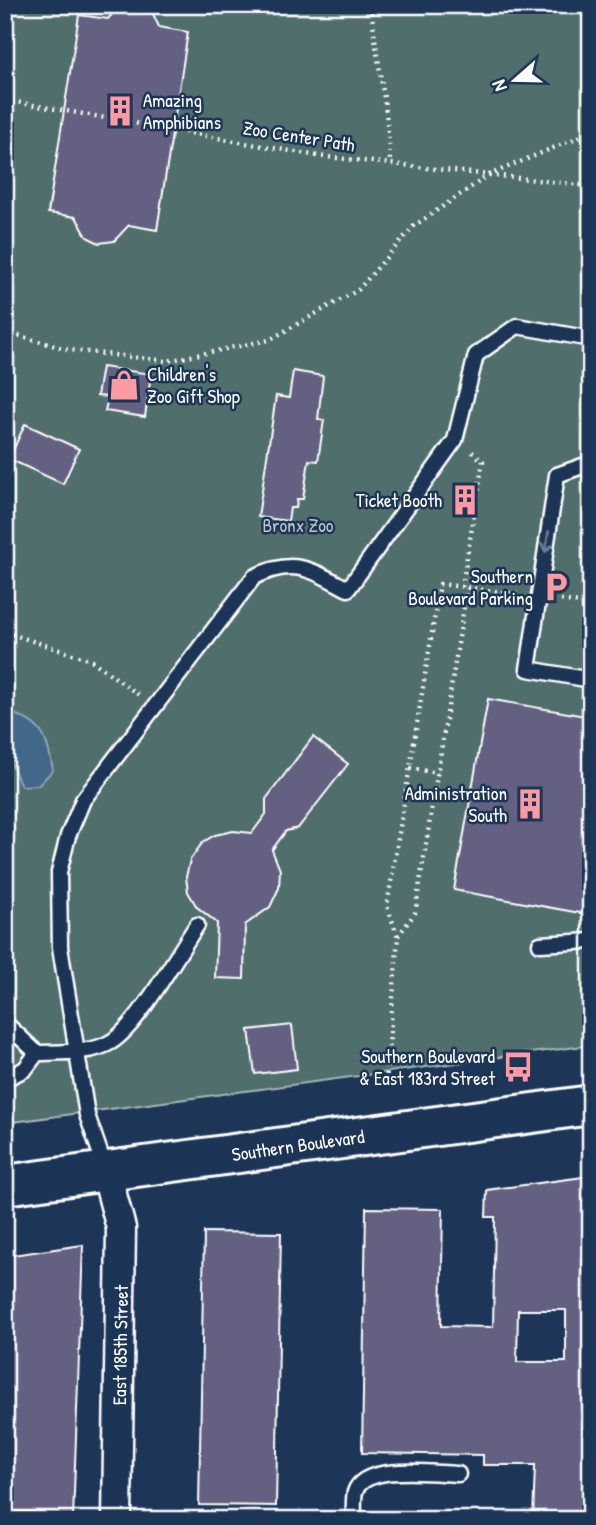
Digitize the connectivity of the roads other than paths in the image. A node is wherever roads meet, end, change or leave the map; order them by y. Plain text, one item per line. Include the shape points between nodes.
1 (591, 338) edge
2 (591, 463) edge
3 (591, 680) edge
4 (197, 925) dead end
5 (591, 941) edge
6 (540, 944) dead end
7 (5, 1023) edge
8 (77, 1051) junction
9 (37, 1053) junction
10 (5, 1079) edge
11 (591, 1105) edge
12 (106, 1172) junction
13 (5, 1185) edge
14 (458, 1474) dead end
15 (117, 1520) edge
16 (354, 1520) edge

1 - 8 lane via 517,326 476,355 455,440 348,589 309,569 278,566 254,577 83,800 59,872 60,947
2 -> 3 lane via 557,475 528,669
4 - 8 lane via 132,1020 111,1042
5 - 6 lane
7 - 9 lane
8 - 9 lane
8 - 12 lane via 87,1115
9 - 10 lane via 25,1069
11 - 12 main road, Southern Boulevard
12 - 13 main road, Southern Boulevard
12 - 15 street, East 185th Street via 121,1228
14 - 16 lane via 380,1472 363,1480 355,1491

